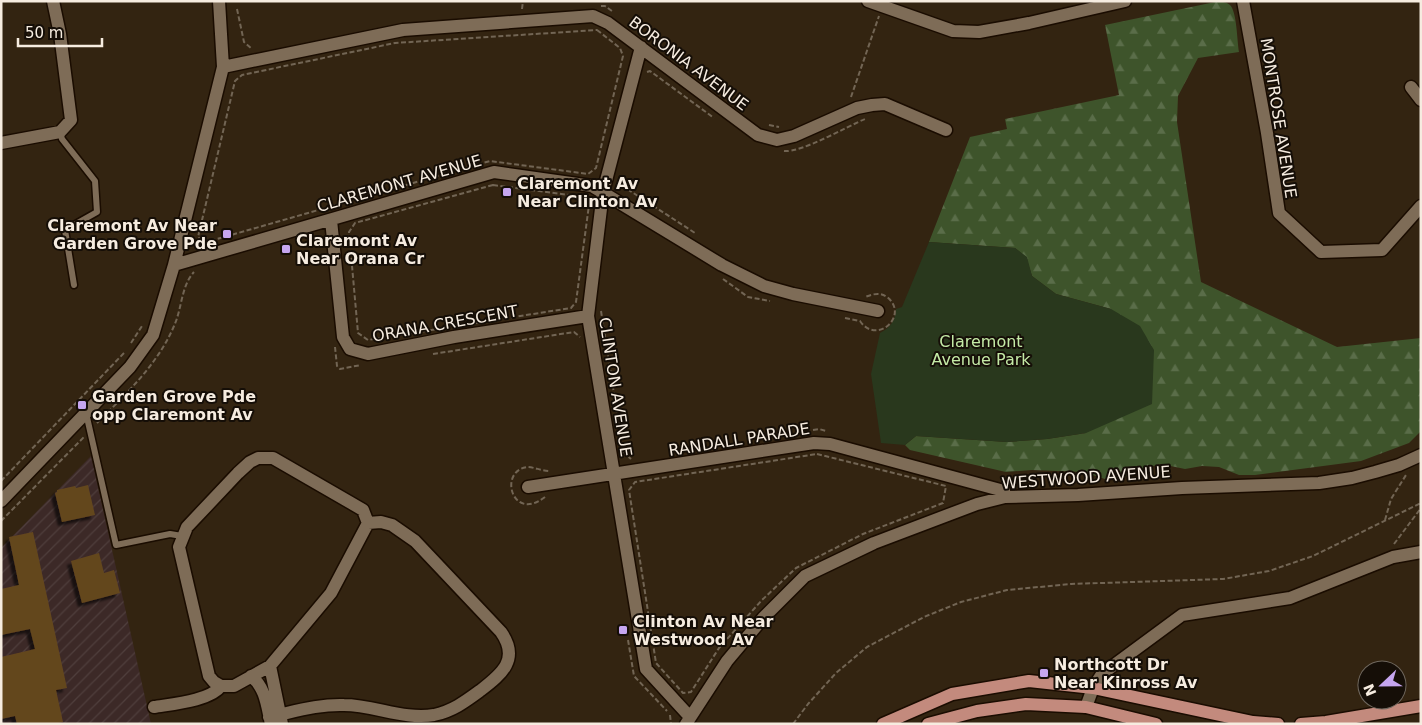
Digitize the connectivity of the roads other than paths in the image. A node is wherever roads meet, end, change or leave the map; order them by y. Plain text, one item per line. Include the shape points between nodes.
1 (53, 1) edge
2 (219, 1) edge
3 (868, 1) edge
4 (1243, 1) edge
5 (1119, 2) edge
6 (641, 47) junction
7 (223, 67) junction
8 (1411, 87) dead end
9 (1421, 100) edge
10 (946, 130) dead end
11 (60, 132) junction
12 (1, 143) edge
13 (603, 192) junction
14 (1421, 206) edge
15 (331, 220) junction
16 (174, 265) junction
17 (74, 285) dead end
18 (878, 311) dead end
19 (588, 316) junction
20 (86, 413) junction
21 (1419, 455) edge
22 (614, 475) junction
23 (528, 487) dead end
24 (1005, 497) junction
25 (1, 501) edge
26 (368, 523) junction
27 (182, 536) junction
28 (1421, 552) edge
29 (270, 666) junction
30 (252, 676) junction
31 (221, 686) junction
32 (1093, 688) junction
33 (1421, 706) edge
34 (154, 707) dead end
35 (1086, 707) junction
36 (276, 720) edge
37 (688, 720) edge
38 (883, 724) edge
39 (928, 724) edge
40 (1156, 724) edge
41 (1278, 724) edge
42 (1301, 724) edge

1 - 11 street via 71,120
2 - 7 street
3 - 5 street via 953,31 979,32
4 - 14 street, MONTROSE AVENUE via 1279,213 1321,252 1382,250
6 - 7 street, BORONIA AVENUE via 593,16 403,30
6 - 10 street, BORONIA AVENUE via 758,135 777,140 794,136 857,108 885,104
6 - 13 street, CLINTON AVENUE
7 - 16 street
8 - 9 street
11 - 12 street
11 - 17 lane via 95,181 97,212 65,230
13 - 15 street, CLAREMONT AVENUE via 592,186 494,172
13 - 18 street, CLAREMONT AVENUE via 722,265 764,286
13 - 19 street, CLINTON AVENUE
15 - 16 street, CLAREMONT AVENUE
15 - 19 street, ORANA CRESCENT via 343,337 350,349 368,354
16 - 20 street via 153,335 130,367
19 - 22 street, CLINTON AVENUE
20 - 25 street
20 - 27 lane via 116,545 170,534
21 - 24 street, WESTWOOD AVENUE via 1375,472 1318,483
22 - 23 street, RANDALL PARADE
22 - 24 street, RANDALL PARADE via 814,443 830,444 980,484 1004,491
22 - 37 street, CLINTON AVENUE via 646,669
24 - 37 street, WESTWOOD AVENUE via 977,504 874,543 805,576 763,618 727,661
26 - 27 street via 363,510 273,458 258,458 238,473 187,526
26 - 29 street via 331,592
26 - 36 street via 392,525 415,541 501,632 509,647 506,666 502,673 464,703 451,711 434,715 417,716 344,705 318,707
27 - 31 street via 179,547 209,676
28 - 32 street via 1393,557 1290,598 1182,614 1102,674
29 - 30 street
29 - 36 street
30 - 31 street via 234,686
30 - 36 street via 259,683
31 - 34 street via 208,696
32 - 35 street
32 - 38 main road via 1019,682 952,694
32 - 41 main road via 1253,722
33 - 42 main road
35 - 39 main road via 1026,704 977,711
35 - 40 main road

